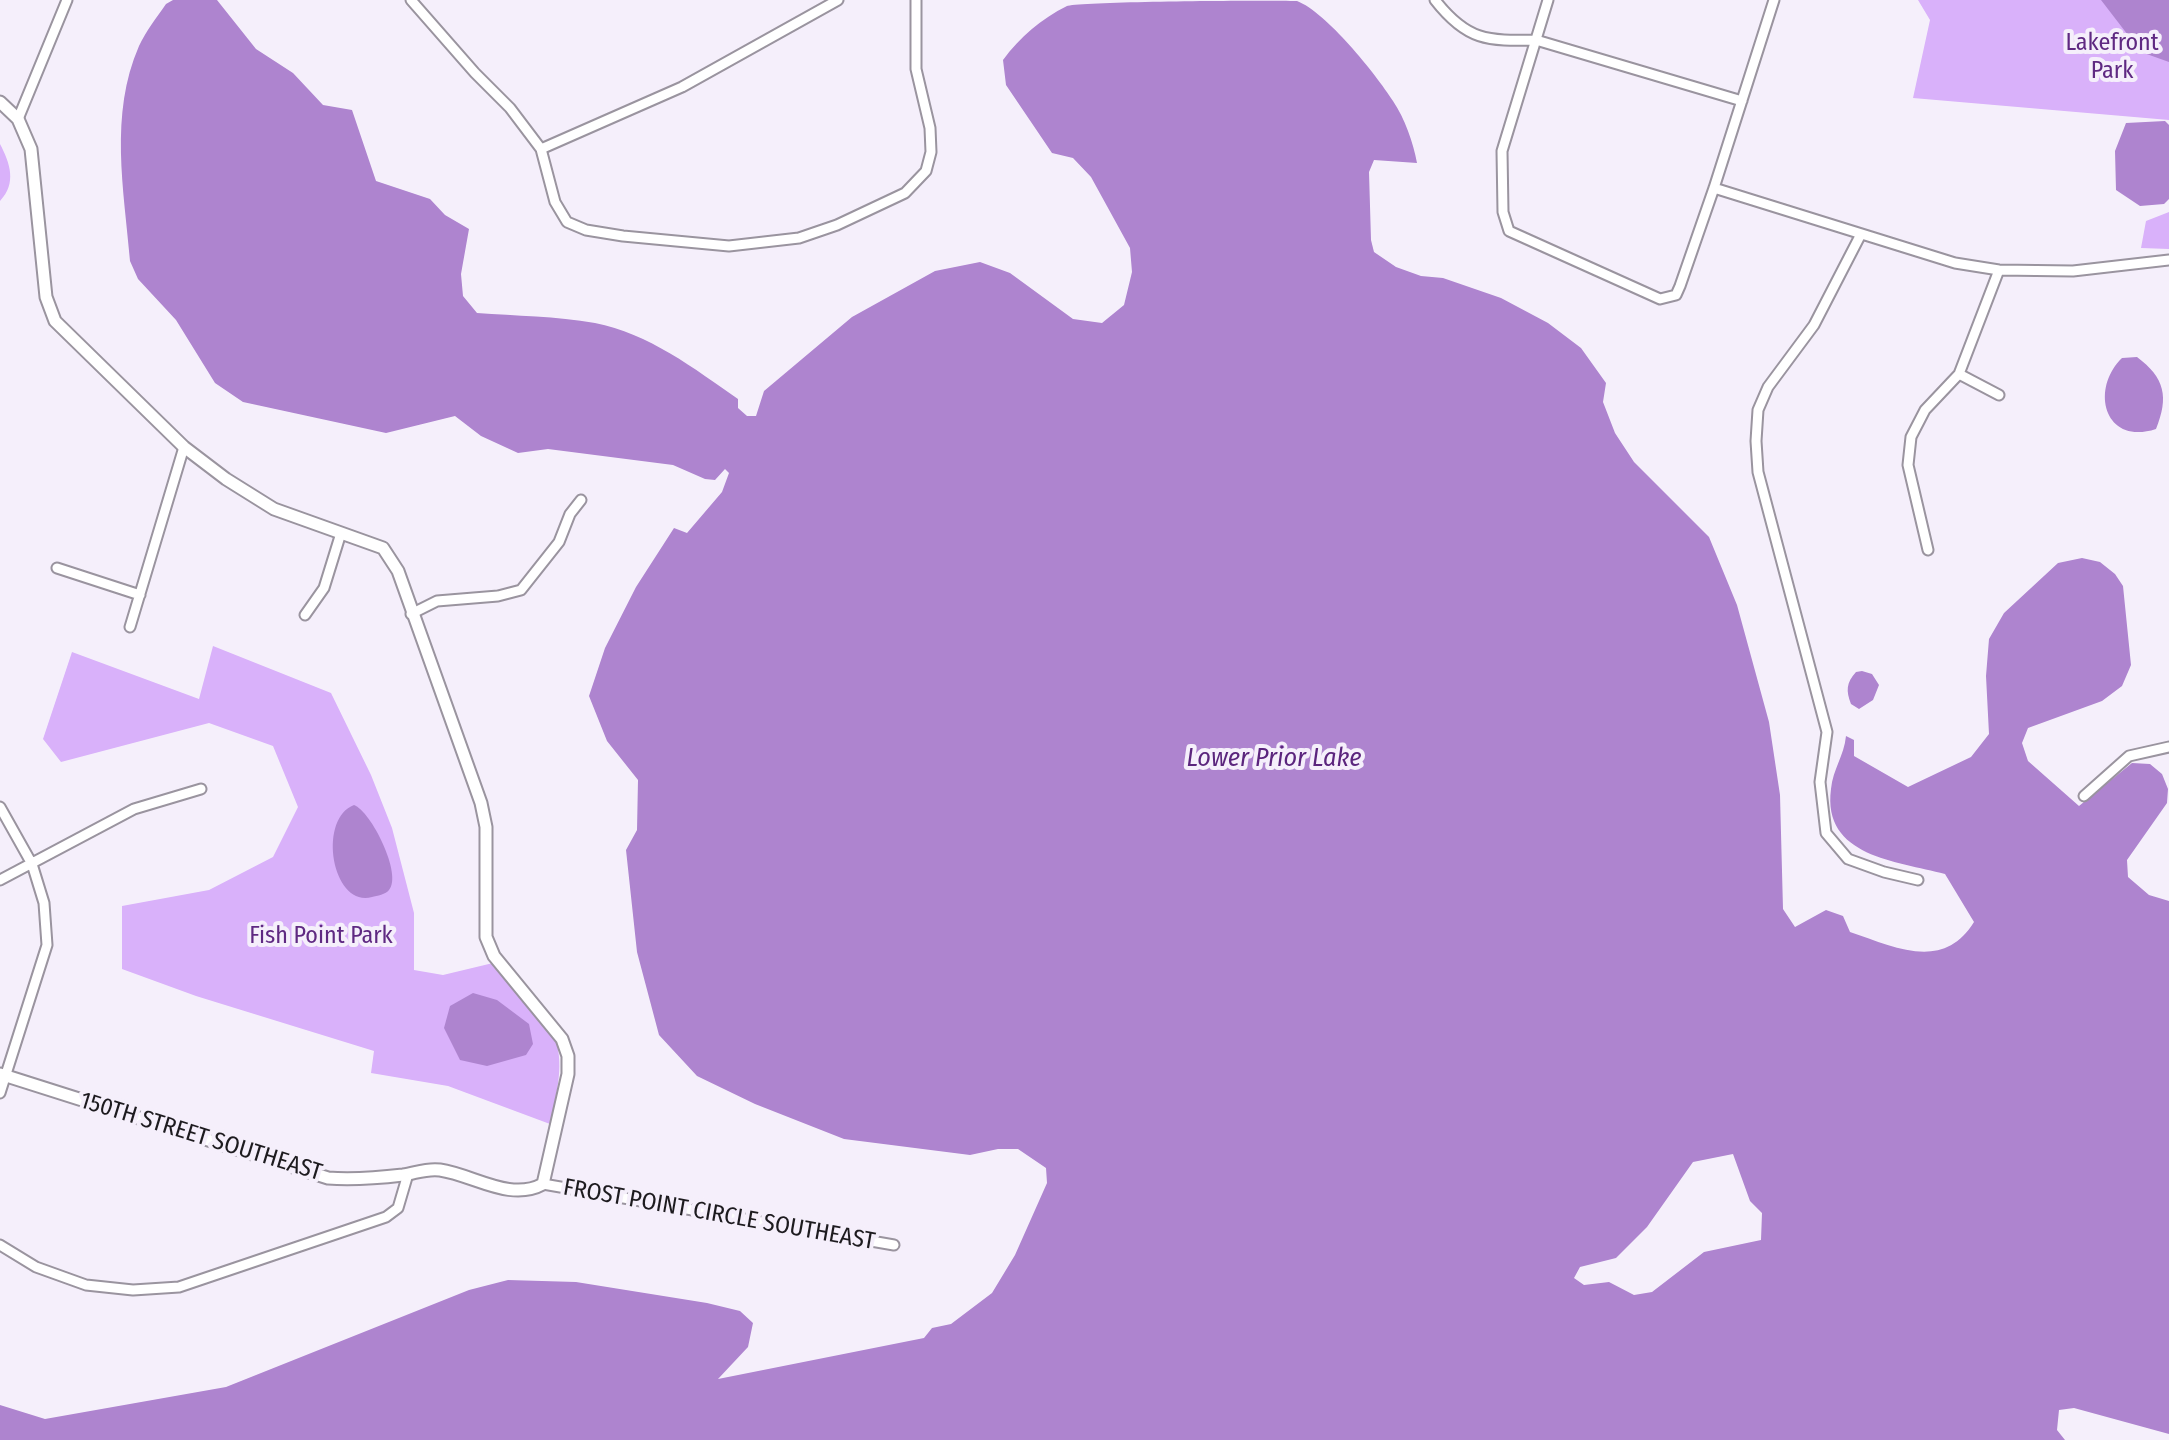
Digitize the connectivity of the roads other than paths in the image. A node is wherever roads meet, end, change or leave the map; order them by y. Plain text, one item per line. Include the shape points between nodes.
1 (67, 0) edge
2 (411, 0) edge
3 (838, 0) edge
4 (916, 0) edge
5 (1435, 0) edge
6 (1548, 0) edge
7 (1774, 0) edge
8 (1536, 40) junction
9 (1742, 101) junction
10 (0, 102) edge
11 (18, 119) junction
12 (541, 149) junction
13 (1714, 188) junction
14 (1860, 236) junction
15 (2169, 260) edge
16 (1999, 270) junction
17 (1959, 374) junction
18 (1999, 395) dead end
19 (184, 447) junction
20 (581, 500) dead end
21 (341, 533) junction
22 (1928, 550) dead end
23 (57, 568) dead end
24 (140, 595) junction
25 (411, 614) junction
26 (305, 615) dead end
27 (130, 627) dead end
28 (2169, 747) edge
29 (201, 789) dead end
30 (2084, 796) dead end
31 (0, 807) edge
32 (32, 864) junction
33 (0, 880) edge
34 (1918, 880) dead end
35 (3, 1075) edge
36 (0, 1093) edge
37 (408, 1174) junction
38 (543, 1184) junction
39 (0, 1245) edge
40 (894, 1245) dead end

1 - 11 street
2 - 12 street
3 - 12 street via 682,87
4 - 12 street via 916,69 930,128 926,171 905,193 837,225 799,238 729,246 586,230 567,222 555,202
5 - 8 street via 1452,22 1475,36
6 - 8 street
7 - 9 street
8 - 9 street
8 - 13 street via 1502,151 1503,212 1509,231 1660,299 1676,295
9 - 13 street
10 - 11 street
11 - 19 street via 34,165 46,297 55,321
13 - 14 street
14 - 16 street
14 - 34 street via 1814,325 1768,387 1758,410 1758,472 1827,732 1820,782 1826,833 1848,859
15 - 16 street via 2073,271
16 - 17 street
17 - 18 street
17 - 22 street via 1925,410 1911,437 1908,465
19 - 21 street via 274,509
19 - 24 street
20 - 25 street via 559,542 521,590 437,601
21 - 25 street via 383,548 398,571
21 - 26 street via 324,588
23 - 24 street
24 - 27 street
25 - 38 street via 481,803 486,827 486,937 494,956 562,1039 568,1056
28 - 30 street via 2129,756
29 - 32 street via 134,809
31 - 32 street
32 - 33 street
32 - 35 street via 44,903 47,945
35 - 36 street
35 - 37 street, 150TH STREET SOUTHEAST via 328,1178
37 - 38 street, 150TH STREET SOUTHEAST via 441,1170 516,1192
37 - 39 street via 398,1208 386,1217 179,1287 86,1285 36,1267
38 - 40 street, FROST POINT CIRCLE SOUTHEAST

